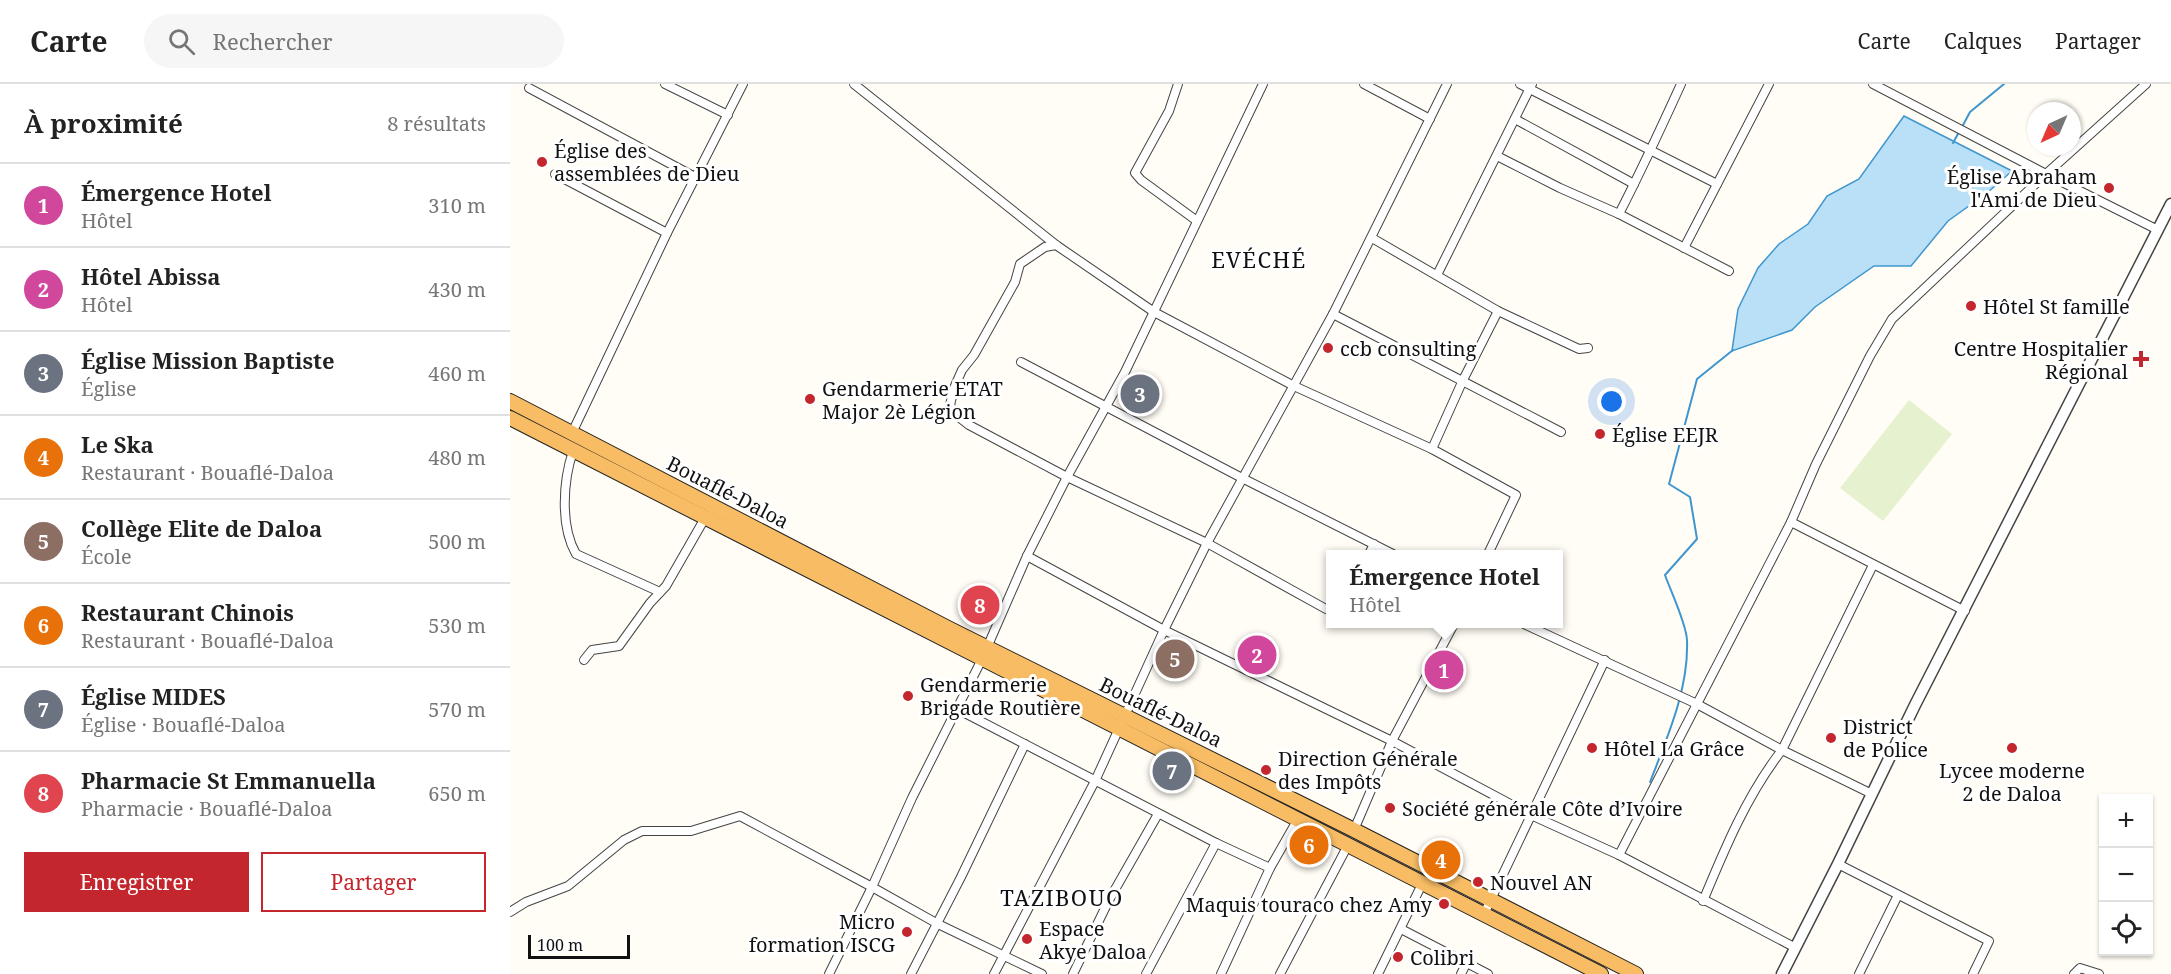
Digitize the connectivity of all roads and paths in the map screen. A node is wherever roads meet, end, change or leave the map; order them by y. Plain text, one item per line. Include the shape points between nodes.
1 (743, 84) edge
2 (854, 84) edge
3 (1178, 84) edge
4 (1263, 84) edge
5 (1364, 84) edge
6 (1388, 84) edge
7 (1447, 84) edge
8 (1520, 84) edge
9 (1681, 84) edge
10 (1769, 84) edge
11 (1873, 84) edge
12 (2146, 84) edge
13 (669, 85) edge
14 (1531, 86) edge
15 (530, 88) dead end
16 (866, 88) edge
17 (1383, 94) junction
18 (728, 115) junction
19 (1430, 120) junction
20 (1515, 120) junction
21 (1652, 151) junction
22 (1497, 156) junction
23 (555, 174) dead end
24 (2046, 174) junction
25 (694, 177) junction
26 (1634, 184) junction
27 (1717, 184) junction
28 (2171, 204) edge
29 (1619, 214) junction
30 (1197, 221) junction
31 (2158, 230) junction
32 (667, 233) junction
33 (1372, 238) junction
34 (1056, 244) junction
35 (1684, 248) junction
36 (1729, 271) dead end
37 (1437, 275) junction
38 (1498, 311) junction
39 (1154, 312) junction
40 (1333, 314) junction
41 (1588, 348) dead end
42 (1021, 362) dead end
43 (1463, 380) junction
44 (1294, 386) junction
45 (510, 401) edge
46 (1108, 406) junction
47 (510, 418) edge
48 (1561, 432) dead end
49 (571, 434) junction
50 (1432, 448) junction
51 (569, 449) junction
52 (1067, 477) junction
53 (1242, 478) junction
54 (705, 518) junction
55 (1791, 522) junction
56 (1207, 543) junction
57 (1374, 543) junction
58 (1370, 550) edge
59 (1385, 550) edge
60 (1490, 550) edge
61 (1027, 556) junction
62 (1872, 565) junction
63 (660, 592) junction
64 (1326, 609) edge
65 (1965, 611) junction
66 (1452, 628) edge
67 (1533, 628) edge
68 (1164, 630) junction
69 (985, 653) junction
70 (584, 660) dead end
71 (1605, 660) junction
72 (1697, 704) junction
73 (957, 709) junction
74 (1121, 722) junction
75 (1392, 741) junction
76 (1025, 744) junction
77 (1782, 750) junction
78 (1095, 780) junction
79 (1872, 794) junction
80 (1158, 814) junction
81 (1531, 815) junction
82 (1298, 819) junction
83 (1354, 830) junction
84 (1216, 843) junction
85 (1348, 845) junction
86 (1619, 855) junction
87 (1838, 864) junction
88 (1270, 868) junction
89 (1423, 882) junction
90 (872, 886) junction
91 (1898, 896) junction
92 (1491, 899) junction
93 (1703, 901) junction
94 (510, 912) edge
95 (1484, 914) junction
96 (938, 924) junction
97 (1401, 928) junction
98 (1794, 947) junction
99 (1003, 956) junction
100 (1467, 962) junction
101 (829, 974) edge
102 (911, 974) edge
103 (994, 974) edge
104 (1042, 974) edge
105 (1073, 974) edge
106 (1146, 974) edge
107 (1221, 974) edge
108 (1280, 974) edge
109 (1378, 974) edge
110 (1461, 974) edge
111 (1488, 974) edge
112 (1601, 974) edge
113 (1636, 974) edge
114 (1782, 974) edge
115 (1859, 974) edge
116 (1973, 974) edge
117 (2074, 974) edge
118 (2099, 974) edge

1 - 18 street
2 - 16 street
3 - 30 street via 1169,111 1135,173
4 - 30 street
5 - 17 street
6 - 17 street
7 - 19 street
8 - 14 street
9 - 21 street
10 - 27 street
11 - 24 street
12 - 24 street
13 - 18 street
14 - 20 street
14 - 21 street
15 - 25 street
16 - 34 street
17 - 19 street
18 - 25 street
19 - 33 street
20 - 22 street
20 - 26 street
21 - 26 street
21 - 27 street
22 - 29 street
22 - 37 street
23 - 32 street
24 - 31 street
24 - 55 street via 1892,319 1821,454
25 - 32 street
26 - 29 street
27 - 35 street
28 - 31 street
29 - 35 street
30 - 39 street
31 - 65 street
32 - 49 street
33 - 37 street
33 - 40 street
34 - 39 street
34 - 52 street via 1020,264 1015,282 962,370 950,405 969,425
35 - 36 street
37 - 38 street
38 - 41 street via 1580,349
38 - 43 street
39 - 44 street
39 - 46 street
40 - 43 street
40 - 44 street
42 - 46 street
43 - 48 street
43 - 50 street
44 - 50 street
44 - 53 street
45 - 49 highway, Bouaflé-Daloa
46 - 52 street
46 - 53 street
47 - 51 highway, Bouaflé-Daloa
49 - 51 street
49 - 69 highway, Bouaflé-Daloa
50 - 60 street via 1516,495
51 - 54 highway, Bouaflé-Daloa
51 - 63 street via 563,497 576,554
52 - 56 street
52 - 61 street
53 - 56 street
53 - 57 street
54 - 63 street
54 - 69 highway, Bouaflé-Daloa
55 - 62 street
55 - 72 street
56 - 64 street
56 - 68 street
57 - 58 street
57 - 59 street
61 - 68 street
61 - 69 street
62 - 65 street
62 - 77 street
63 - 70 street via 619,646 592,650
65 - 79 street
66 - 75 street
67 - 71 street
68 - 74 street
68 - 75 street
69 - 73 street
69 - 74 highway, Bouaflé-Daloa
71 - 72 street
71 - 81 street
72 - 77 street
72 - 86 street
73 - 76 street
73 - 90 street
74 - 78 street
74 - 82 highway, Bouaflé-Daloa
74 - 83 highway, Bouaflé-Daloa
75 - 81 street
75 - 83 street
76 - 78 street
76 - 96 street
77 - 79 street
77 - 93 street via 1750,798
78 - 80 street
78 - 99 street
79 - 87 street
80 - 84 street
80 - 105 street
81 - 86 street
81 - 92 street
82 - 85 highway, Bouaflé-Daloa
82 - 88 street
83 - 92 highway, Bouaflé-Daloa
84 - 88 street
84 - 106 street
85 - 89 highway, Bouaflé-Daloa
85 - 108 street
86 - 93 street
87 - 91 street
87 - 98 street
88 - 107 street
89 - 95 highway, Bouaflé-Daloa
89 - 97 street
90 - 94 street via 740,816 690,831 642,831 624,840 568,886
90 - 96 street
90 - 101 street
91 - 115 street
91 - 116 street via 1989,941
92 - 95 street
92 - 113 highway, Bouaflé-Daloa
93 - 98 street
95 - 112 highway, Bouaflé-Daloa
96 - 99 street
96 - 102 street
97 - 100 street
97 - 109 street
98 - 114 street
99 - 103 street
99 - 104 street
100 - 110 street
100 - 111 street
117 - 118 street via 2080,968

